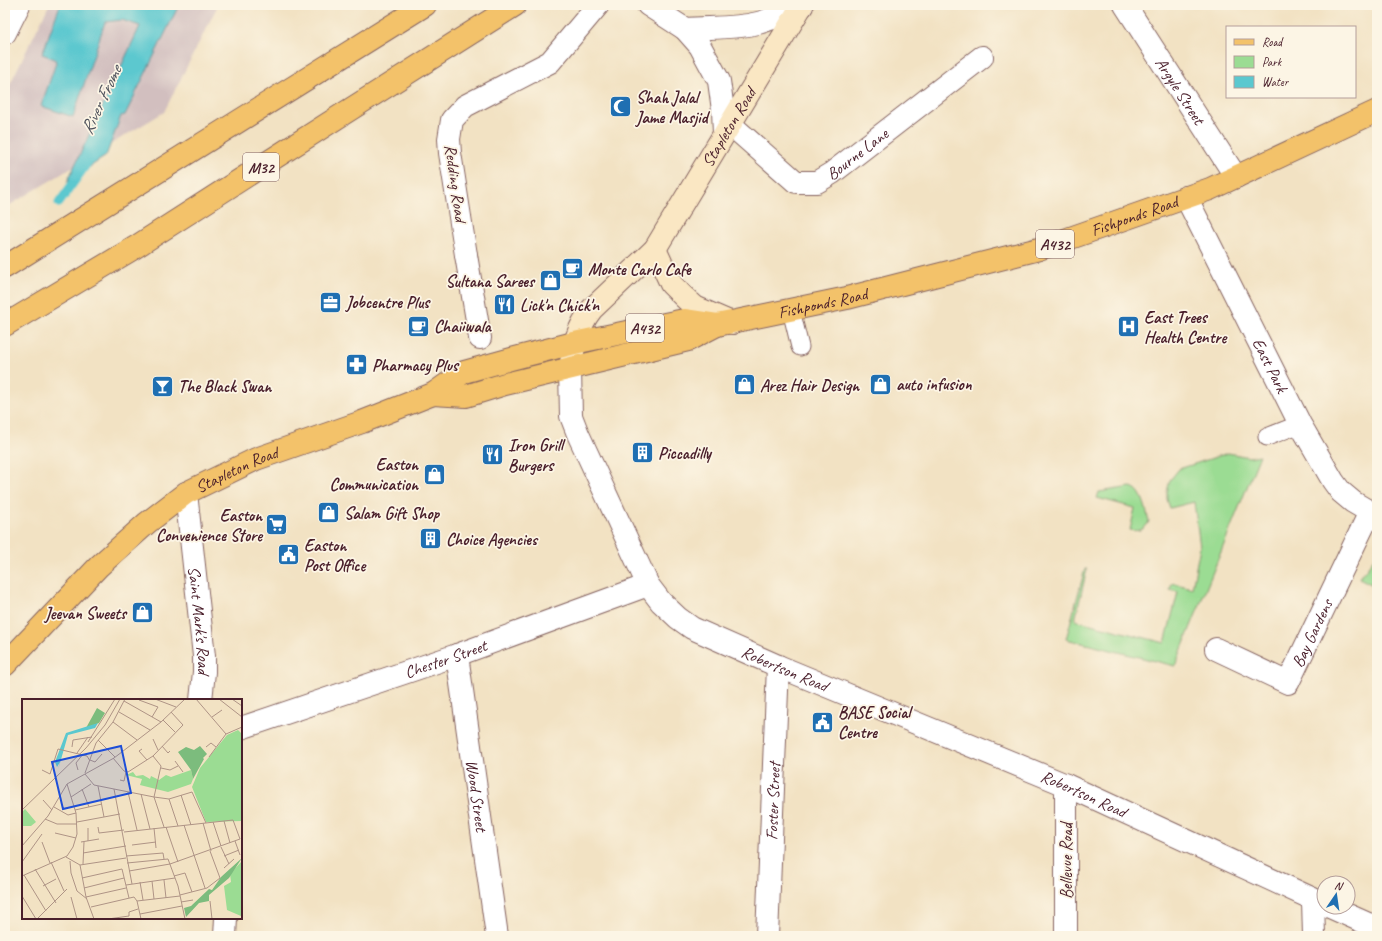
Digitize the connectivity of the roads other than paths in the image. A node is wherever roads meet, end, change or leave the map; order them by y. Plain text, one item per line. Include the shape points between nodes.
1 (19, 5) edge
2 (425, 5) edge
3 (515, 5) edge
4 (598, 5) edge
5 (648, 5) edge
6 (802, 5) edge
7 (1125, 5) edge
8 (685, 28) junction
9 (5, 32) edge
10 (982, 57) dead end
11 (1377, 111) edge
12 (723, 135) junction
13 (1236, 177) junction
14 (1186, 197) junction
15 (655, 249) junction
16 (5, 267) edge
17 (791, 310) junction
18 (724, 324) junction
19 (5, 325) edge
20 (480, 338) dead end
21 (574, 343) junction
22 (800, 347) dead end
23 (610, 359) joint
24 (570, 368) junction
25 (433, 394) junction
26 (1300, 424) junction
27 (1267, 437) dead end
28 (186, 493) junction
29 (1373, 513) edge
30 (648, 585) junction
31 (1216, 649) dead end
32 (457, 655) junction
33 (5, 665) edge
34 (778, 666) junction
35 (201, 699) edge
36 (242, 728) edge
37 (1066, 785) junction
38 (1316, 901) edge
39 (1319, 915) edge
40 (1347, 915) edge
41 (226, 919) edge
42 (1377, 928) edge
43 (225, 936) edge
44 (497, 936) edge
45 (767, 936) edge
46 (1066, 936) edge
47 (1314, 936) edge

1 - 9 street
2 - 16 main road
3 - 19 main road, M32 via 134,248
4 - 20 street, Redding Road via 550,62 465,106 452,120 450,152
5 - 8 street
6 - 8 street via 756,23
6 - 12 main road, Stapleton Road
7 - 13 street, Argyle Street
8 - 12 street via 700,46 719,81
10 - 12 street, Bourne Lane via 817,182 796,182
11 - 13 main road, Fishponds Road / A432
12 - 15 main road, Stapleton Road
13 - 14 main road, Fishponds Road / A432
14 - 17 main road, Fishponds Road / A432 via 1039,249
14 - 26 street, East Park
15 - 18 main road via 671,284 695,307
15 - 21 main road, Stapleton Road via 592,309
17 - 18 main road, Fishponds Road / A432
17 - 22 lane
18 - 21 main road, Fishponds Road / A432 via 684,320
18 - 23 main road, Fishponds Road / A432 via 688,340
21 - 24 main road, Stapleton Road
21 - 25 main road, Stapleton Road / A432 via 464,372
23 - 24 main road, Stapleton Road / A432
24 - 25 main road, Stapleton Road / A432 via 466,396
24 - 30 street, Robertson Road via 571,416 592,467
25 - 28 main road, Stapleton Road / A432 via 256,459
26 - 27 lane
26 - 29 street, East Park via 1341,492
28 - 33 main road, Stapleton Road / A432 via 147,523 99,566
28 - 35 street, Saint Mark's Road via 204,656
29 - 31 street, Bay Gardens via 1288,683
30 - 32 street, Chester Street
30 - 34 street, Robertson Road via 661,602 692,628
32 - 36 street, Chester Street
32 - 44 street, Wood Street
34 - 37 street, Robertson Road
34 - 45 street, Foster Street
37 - 38 street, Robertson Road
37 - 46 street, Bellevue Road
39 - 47 street
40 - 42 street, Robertson Road
41 - 43 street

